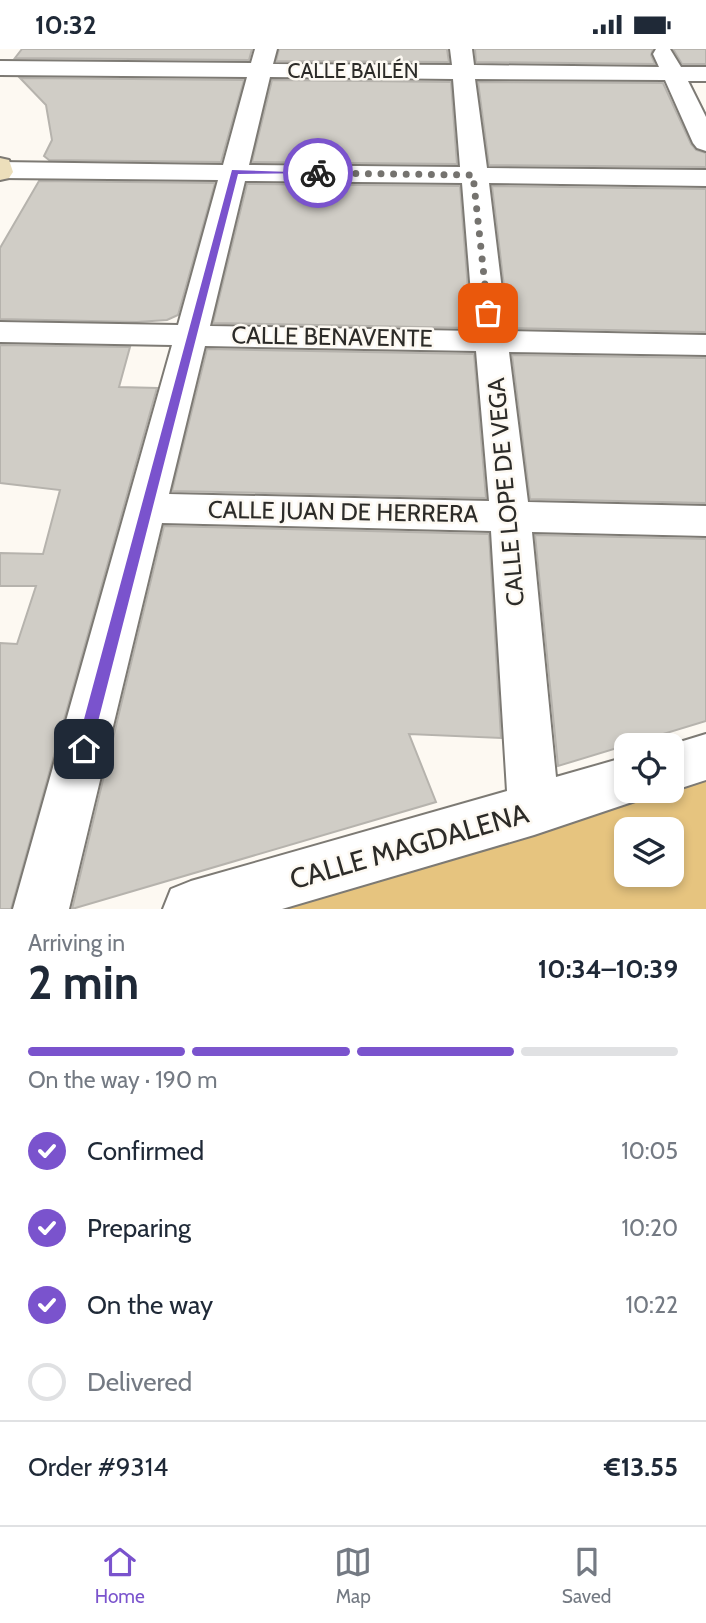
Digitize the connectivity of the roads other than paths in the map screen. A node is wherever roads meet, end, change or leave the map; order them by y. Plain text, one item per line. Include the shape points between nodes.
1 (12, 49) edge
2 (662, 49) edge
3 (0, 58) edge
4 (105, 59) edge
5 (263, 59) edge
6 (462, 60) edge
7 (0, 68) edge
8 (674, 73) junction
9 (706, 74) edge
10 (706, 143) edge
11 (0, 169) edge
12 (235, 172) junction
13 (473, 175) junction
14 (706, 178) edge
15 (0, 332) edge
16 (191, 335) junction
17 (491, 341) junction
18 (706, 345) edge
19 (148, 508) junction
20 (510, 516) junction
21 (706, 521) edge
22 (706, 757) edge
23 (684, 764) edge
24 (614, 785) edge
25 (534, 810) junction
26 (41, 909) edge
27 (191, 909) edge

1 - 3 street
2 - 8 street
4 - 5 street, CALLE BAILÉN
4 - 7 street, CALLE BAILÉN
5 - 6 street, CALLE BAILÉN
5 - 12 street
6 - 8 street, CALLE BAILÉN
6 - 13 street, CALLE LOPE DE VEGA
8 - 9 street, CALLE BAILÉN
8 - 10 street
11 - 12 street
12 - 13 street
12 - 16 street
13 - 14 street
13 - 17 street, CALLE LOPE DE VEGA
15 - 16 street, CALLE BENAVENTE
16 - 17 street, CALLE BENAVENTE
16 - 19 street
17 - 18 street, CALLE BENAVENTE
17 - 20 street, CALLE LOPE DE VEGA
19 - 20 street, CALLE JUAN DE HERRERA
19 - 26 street
20 - 21 street, CALLE JUAN DE HERRERA
20 - 25 street, CALLE LOPE DE VEGA
22 - 23 street
24 - 25 street, CALLE MAGDALENA
25 - 27 street, CALLE MAGDALENA

